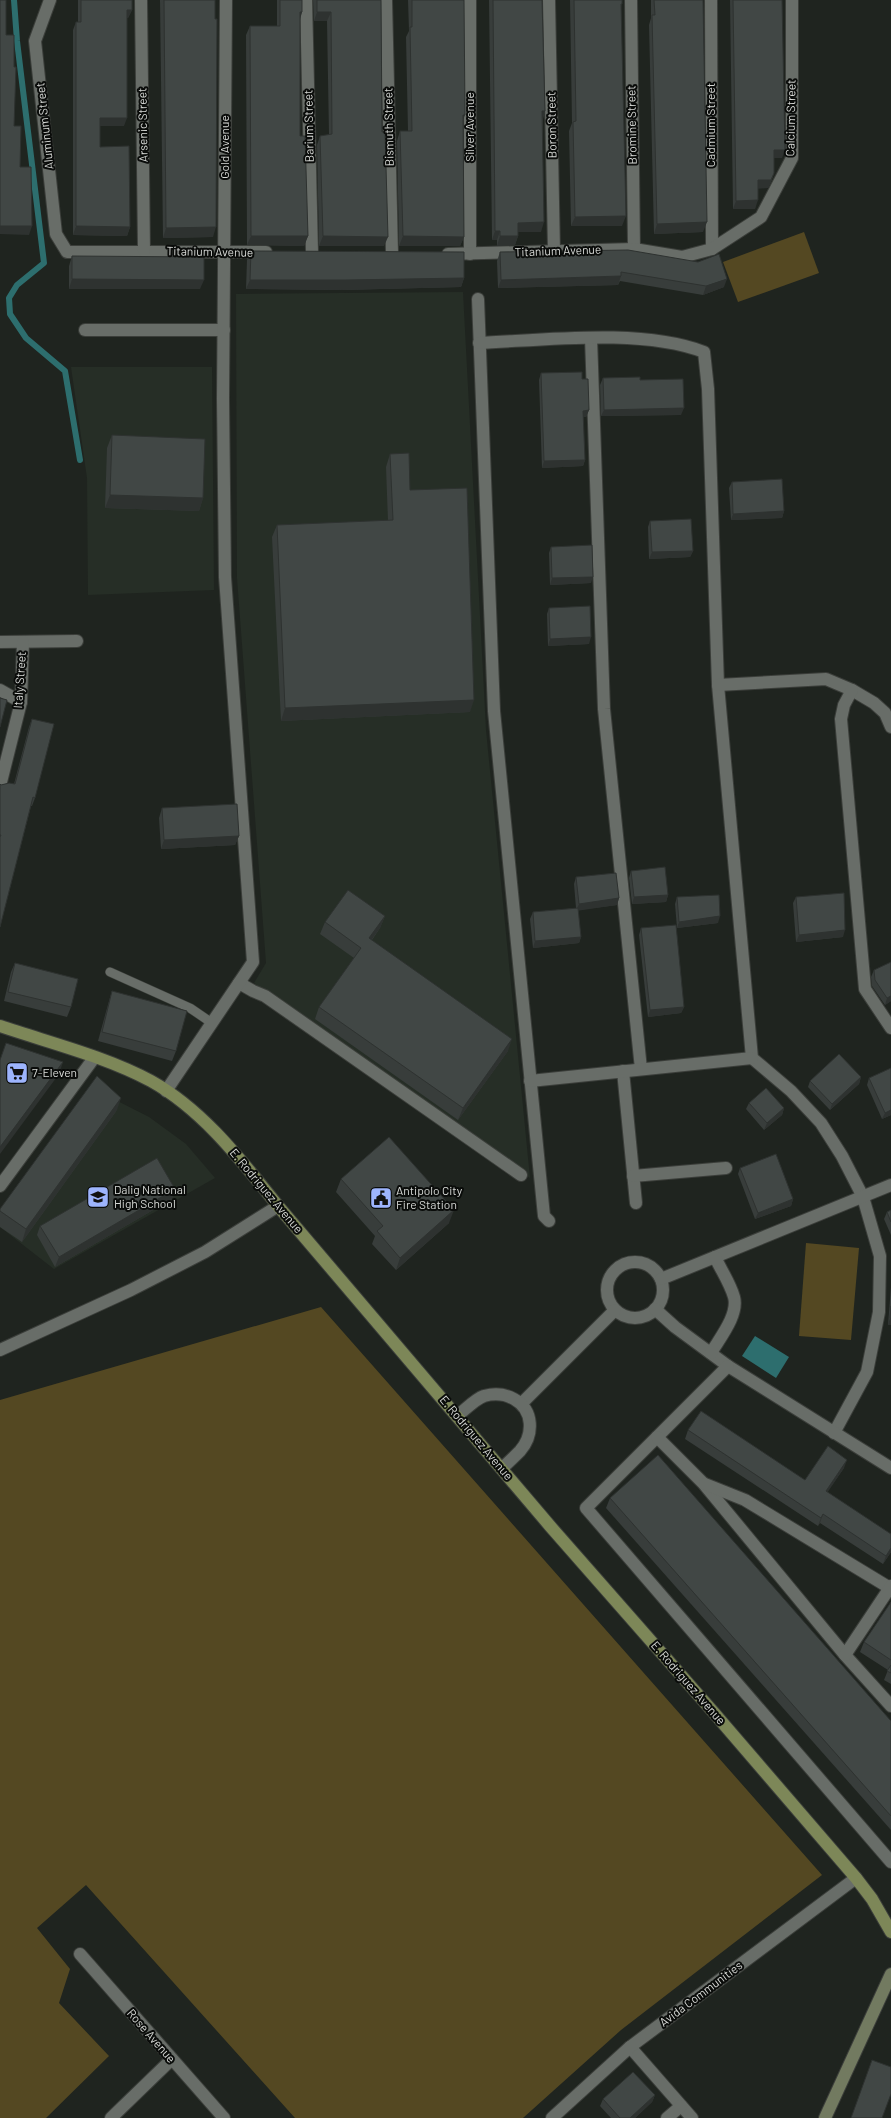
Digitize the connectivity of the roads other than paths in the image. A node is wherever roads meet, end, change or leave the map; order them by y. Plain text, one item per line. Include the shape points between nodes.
1 (50, 0) edge
2 (141, 0) edge
3 (226, 0) edge
4 (306, 0) edge
5 (386, 0) edge
6 (470, 0) edge
7 (549, 0) edge
8 (630, 0) edge
9 (711, 0) edge
10 (792, 0) edge
11 (634, 249) junction
12 (712, 249) junction
13 (144, 251) junction
14 (554, 251) junction
15 (67, 252) joint
16 (225, 252) junction
17 (280, 252) edge
18 (296, 252) edge
19 (312, 252) junction
20 (328, 252) edge
21 (407, 253) edge
22 (439, 254) edge
23 (470, 254) junction
24 (478, 299) dead end
25 (85, 330) dead end
26 (224, 330) junction
27 (591, 338) junction
28 (479, 343) junction
29 (77, 641) dead end
30 (0, 642) edge
31 (23, 642) junction
32 (718, 685) junction
33 (0, 690) edge
34 (852, 690) junction
35 (21, 702) junction
36 (891, 728) edge
37 (0, 786) edge
38 (110, 972) dead end
39 (239, 982) junction
40 (212, 1023) junction
41 (0, 1026) edge
42 (891, 1028) edge
43 (94, 1058) junction
44 (752, 1058) junction
45 (641, 1069) junction
46 (623, 1071) junction
47 (530, 1081) junction
48 (166, 1091) junction
49 (726, 1168) dead end
50 (521, 1175) dead end
51 (633, 1176) junction
52 (891, 1185) edge
53 (0, 1186) edge
54 (863, 1197) junction
55 (636, 1203) dead end
56 (278, 1206) junction
57 (550, 1221) dead end
58 (715, 1257) junction
59 (661, 1279) junction
60 (655, 1309) junction
61 (616, 1310) junction
62 (0, 1350) edge
63 (711, 1354) junction
64 (728, 1366) junction
65 (522, 1403) junction
66 (457, 1416) junction
67 (834, 1433) junction
68 (657, 1438) junction
69 (502, 1468) junction
70 (891, 1468) edge
71 (703, 1483) junction
72 (890, 1587) edge
73 (845, 1655) junction
74 (891, 1706) edge
75 (891, 1862) edge
76 (856, 1878) junction
77 (891, 1932) edge
78 (80, 1954) dead end
79 (891, 1974) edge
80 (630, 2047) junction
81 (172, 2059) junction
82 (681, 2106) junction
83 (111, 2118) edge
84 (224, 2118) edge
85 (552, 2118) edge
86 (667, 2118) edge
87 (692, 2118) edge
88 (825, 2118) edge

1 - 15 street, Aluminum Street via 35,41 56,234
2 - 13 street, Arsenic Street
3 - 16 street, Gold Avenue
4 - 19 street, Barium Street
5 - 21 street, Bismuth Street via 388,253
6 - 23 street, Silver Avenue
7 - 14 street, Boron Street
8 - 11 street, Bromine Street
9 - 12 street, Cadmium Street
10 - 12 street, Calcium Street via 792,158 761,217
11 - 12 street, Titanium Avenue via 682,257
11 - 14 street, Titanium Avenue
13 - 15 street, Titanium Avenue
13 - 16 street, Titanium Avenue
14 - 23 street, Titanium Avenue
16 - 17 street, Titanium Avenue
16 - 26 street, Gold Avenue
18 - 19 street
19 - 20 street
22 - 23 street, Titanium Avenue
24 - 28 street
25 - 26 street
26 - 39 street, Gold Avenue via 225,577 253,962
27 - 28 street
27 - 32 street via 637,339 691,347 704,352 708,389
27 - 45 street via 604,709
28 - 47 street via 494,711
29 - 31 street
30 - 31 street
31 - 35 street, Italy Street
32 - 34 street via 826,679
32 - 44 street
33 - 35 street
34 - 36 street via 885,713
34 - 42 street via 844,705 841,719 865,989
35 - 37 street, Italy Street
38 - 40 lane via 190,1008
39 - 40 street, Gold Avenue
39 - 50 street via 271,1000
40 - 48 street, Gold Avenue
41 - 43 main road, E. Rodriguez Avenue
43 - 48 main road, E. Rodriguez Avenue via 124,1068
43 - 53 street
44 - 45 street
44 - 54 street via 791,1091 821,1122
45 - 46 street
46 - 47 street
46 - 51 street
47 - 57 street via 544,1216
48 - 56 main road, E. Rodriguez Avenue via 210,1127 242,1161
49 - 51 street
51 - 55 street
52 - 54 street
54 - 58 street
54 - 67 street via 880,1256 879,1312 867,1372
56 - 62 street via 205,1252 131,1290
56 - 66 main road, E. Rodriguez Avenue
58 - 59 street
58 - 63 street via 734,1298 729,1322
59 - 60 street via 663,1295
59 - 61 street via 657,1272 646,1264 632,1262 619,1267 610,1277 607,1291
60 - 61 street via 639,1318 626,1317
60 - 63 street
61 - 65 street
63 - 64 street
64 - 67 street
64 - 68 street
65 - 66 street via 508,1396 482,1396
65 - 69 street via 530,1415 530,1430 521,1450
66 - 69 main road, E. Rodriguez Avenue
67 - 70 street
68 - 71 street
68 - 75 street via 586,1508
69 - 76 main road, E. Rodriguez Avenue
71 - 72 street via 745,1500
71 - 73 street
72 - 73 street
73 - 74 street
76 - 77 main road, E. Rodriguez Avenue via 872,1899
76 - 80 street, Avida Communities
78 - 81 street, Rose Avenue
79 - 88 street
80 - 82 street
80 - 85 street, Avida Communities
81 - 83 street
81 - 84 street, Rose Avenue
82 - 86 street
82 - 87 street

